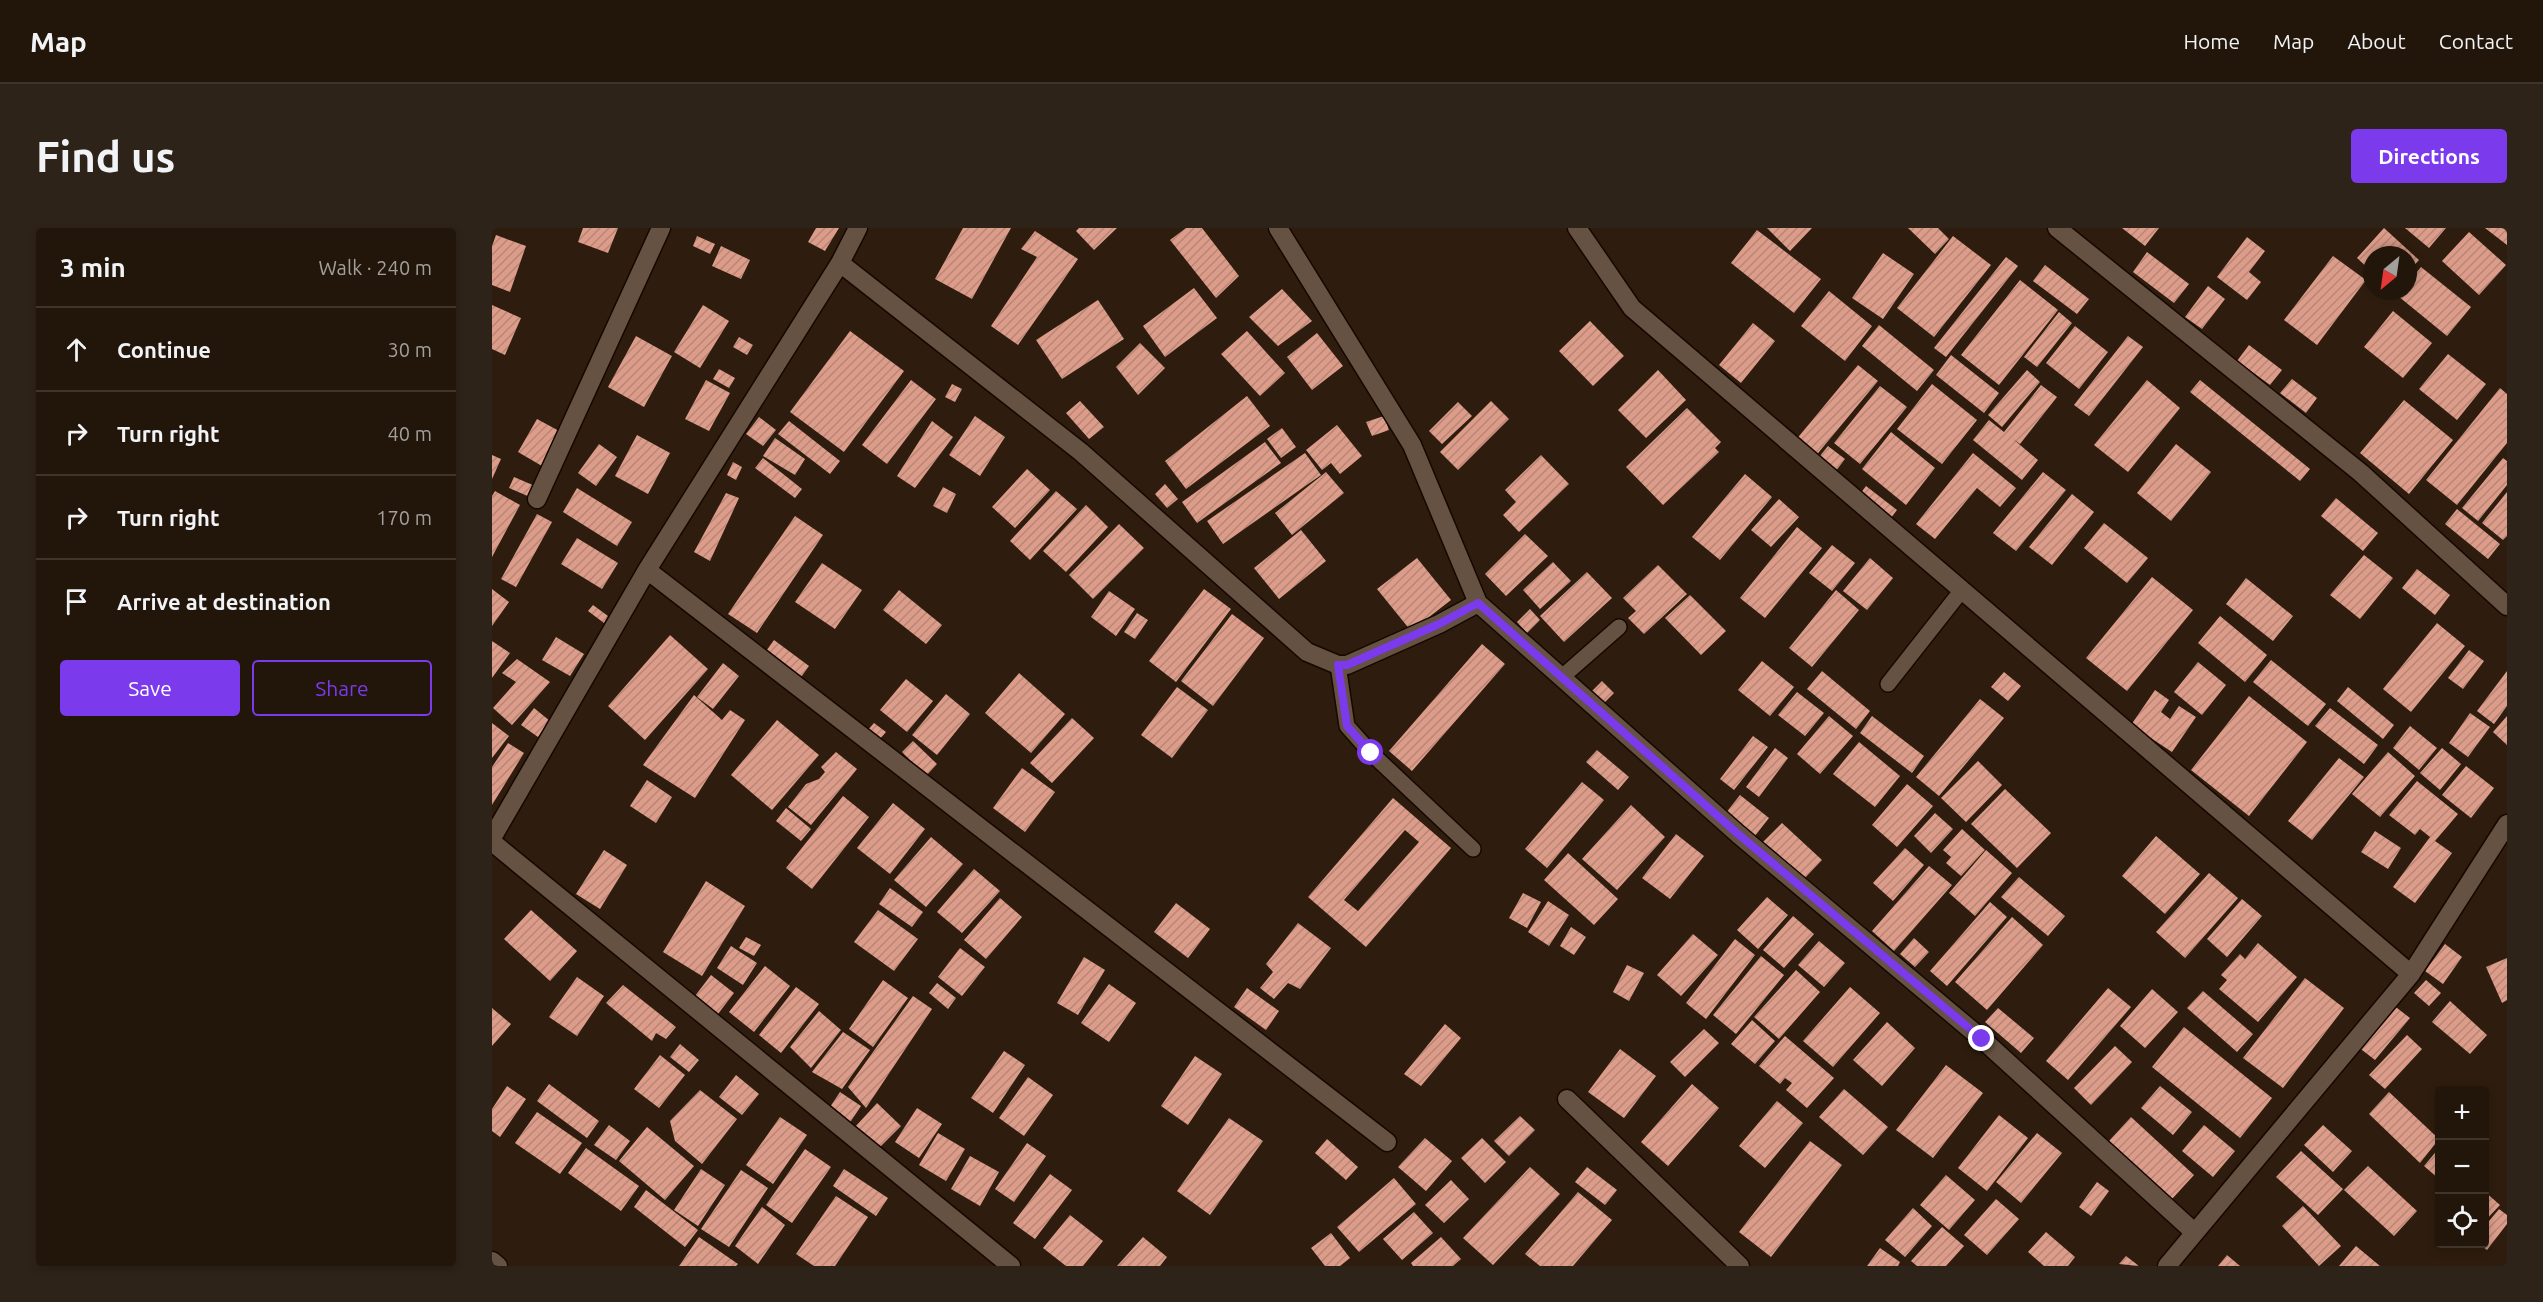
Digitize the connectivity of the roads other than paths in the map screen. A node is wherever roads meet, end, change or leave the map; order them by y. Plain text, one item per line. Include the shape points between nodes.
1 (661, 228) edge
2 (858, 228) edge
3 (1278, 228) edge
4 (1577, 228) edge
5 (2056, 228) edge
6 (840, 262) junction
7 (537, 499) dead end
8 (648, 570) junction
9 (1962, 590) junction
10 (1478, 603) junction
11 (2507, 606) edge
12 (1619, 627) dead end
13 (1338, 665) junction
14 (1562, 677) junction
15 (1888, 684) dead end
16 (2507, 824) edge
17 (492, 838) edge
18 (492, 842) edge
19 (1473, 849) dead end
20 (2411, 974) junction
21 (1567, 1099) dead end
22 (1387, 1142) dead end
23 (2194, 1232) junction
24 (492, 1261) edge
25 (498, 1266) edge
26 (1011, 1266) edge
27 (1740, 1266) edge
28 (2167, 1266) edge

1 - 7 street
2 - 6 street
3 - 10 street via 1412,446
4 - 9 street via 1632,308
5 - 11 street via 2361,473
6 - 8 street
6 - 13 street via 1080,453 1307,652
8 - 17 street
8 - 22 street
9 - 15 lane
9 - 20 street
10 - 13 street via 1347,665
10 - 14 street
12 - 14 lane
13 - 19 lane via 1347,726
14 - 23 street via 1738,834 1982,1039
16 - 20 street
18 - 26 street
20 - 23 street
21 - 27 street
23 - 28 street
24 - 25 street

